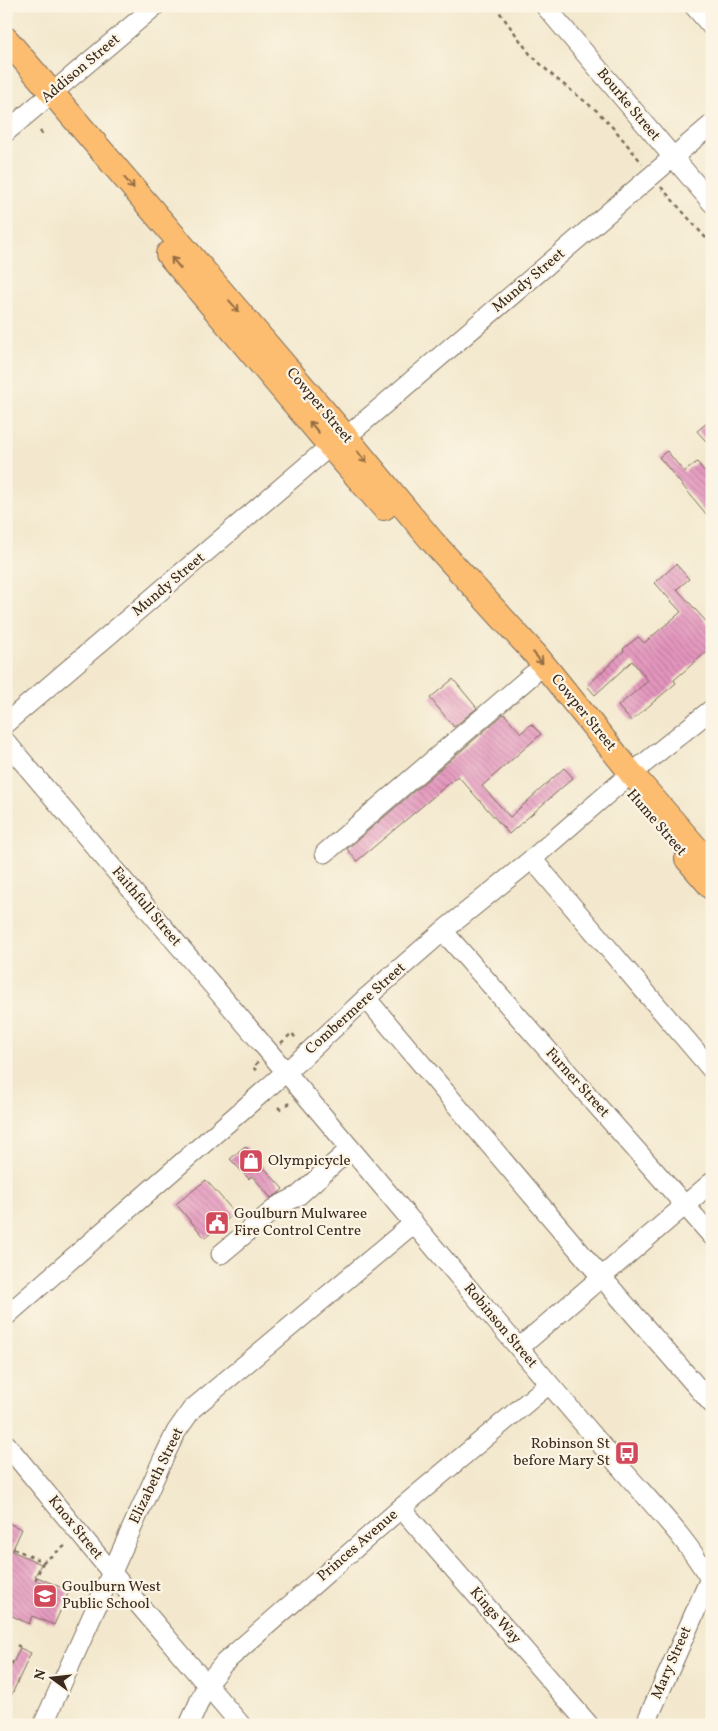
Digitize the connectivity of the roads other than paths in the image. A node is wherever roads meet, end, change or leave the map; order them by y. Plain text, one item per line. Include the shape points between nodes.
1 (155, 6) edge
2 (545, 6) edge
3 (694, 6) edge
4 (712, 27) edge
5 (6, 39) edge
6 (6, 62) edge
7 (47, 98) junction
8 (712, 124) edge
9 (6, 132) edge
10 (672, 157) junction
11 (712, 203) edge
12 (338, 442) junction
13 (532, 675) junction
14 (712, 709) edge
15 (6, 723) edge
16 (6, 742) edge
17 (626, 777) junction
18 (325, 853) dead end
19 (532, 859) junction
20 (712, 866) edge
21 (712, 888) edge
22 (443, 931) junction
23 (366, 998) junction
24 (712, 1070) edge
25 (285, 1071) junction
26 (350, 1149) junction
27 (712, 1182) edge
28 (685, 1204) junction
29 (414, 1224) junction
30 (712, 1236) edge
31 (221, 1254) dead end
32 (601, 1277) junction
33 (6, 1316) edge
34 (518, 1348) junction
35 (549, 1384) junction
36 (712, 1404) edge
37 (6, 1444) edge
38 (401, 1508) junction
39 (112, 1573) junction
40 (711, 1579) edge
41 (207, 1684) junction
42 (43, 1725) edge
43 (189, 1725) edge
44 (241, 1725) edge
45 (590, 1725) edge
46 (645, 1725) edge

1 - 7 street, Addison Street
2 - 10 street, Bourke Street
3 - 4 street
5 - 7 main road, Cowper Street
6 - 7 main road, Cowper Street
7 - 9 street, Addison Street
7 - 12 main road, Cowper Street
8 - 10 street, Mundy Street
10 - 11 street, Bourke Street
10 - 12 street, Mundy Street
12 - 13 main road, Cowper Street
12 - 15 street, Mundy Street
12 -> 17 main road, Cowper Street via 535,654
13 - 17 main road, Cowper Street
13 - 18 street
14 - 17 street, Combermere Street
16 - 25 street, Faithfull Street
17 - 19 street, Combermere Street
17 - 20 main road, Hume Street
17 - 21 main road, Hume Street
19 - 22 street, Combermere Street
19 - 24 street
22 - 23 street, Combermere Street
22 - 28 street, Furner Street
23 - 25 street, Combermere Street
23 - 32 street
25 - 26 street, Robinson Street
25 - 33 street, Combermere Street
26 - 29 street, Robinson Street
26 - 31 street via 298,1196 278,1206
27 - 28 street
28 - 30 street, Furner Street
28 - 32 street
29 - 34 street, Robinson Street
29 - 39 street, Elizabeth Street via 192,1409 176,1432
32 - 34 street
32 - 36 street
34 - 35 street, Robinson Street
35 - 38 street, Princes Avenue
35 - 40 street, Robinson Street via 675,1530
37 - 39 street, Knox Street
38 - 41 street, Princes Avenue via 224,1663
38 - 45 street, Kings Way
39 - 41 street, Knox Street
39 - 42 street, Elizabeth Street
40 - 46 street, Mary Street
41 - 43 street, Princes Avenue
41 - 44 street, Knox Street

